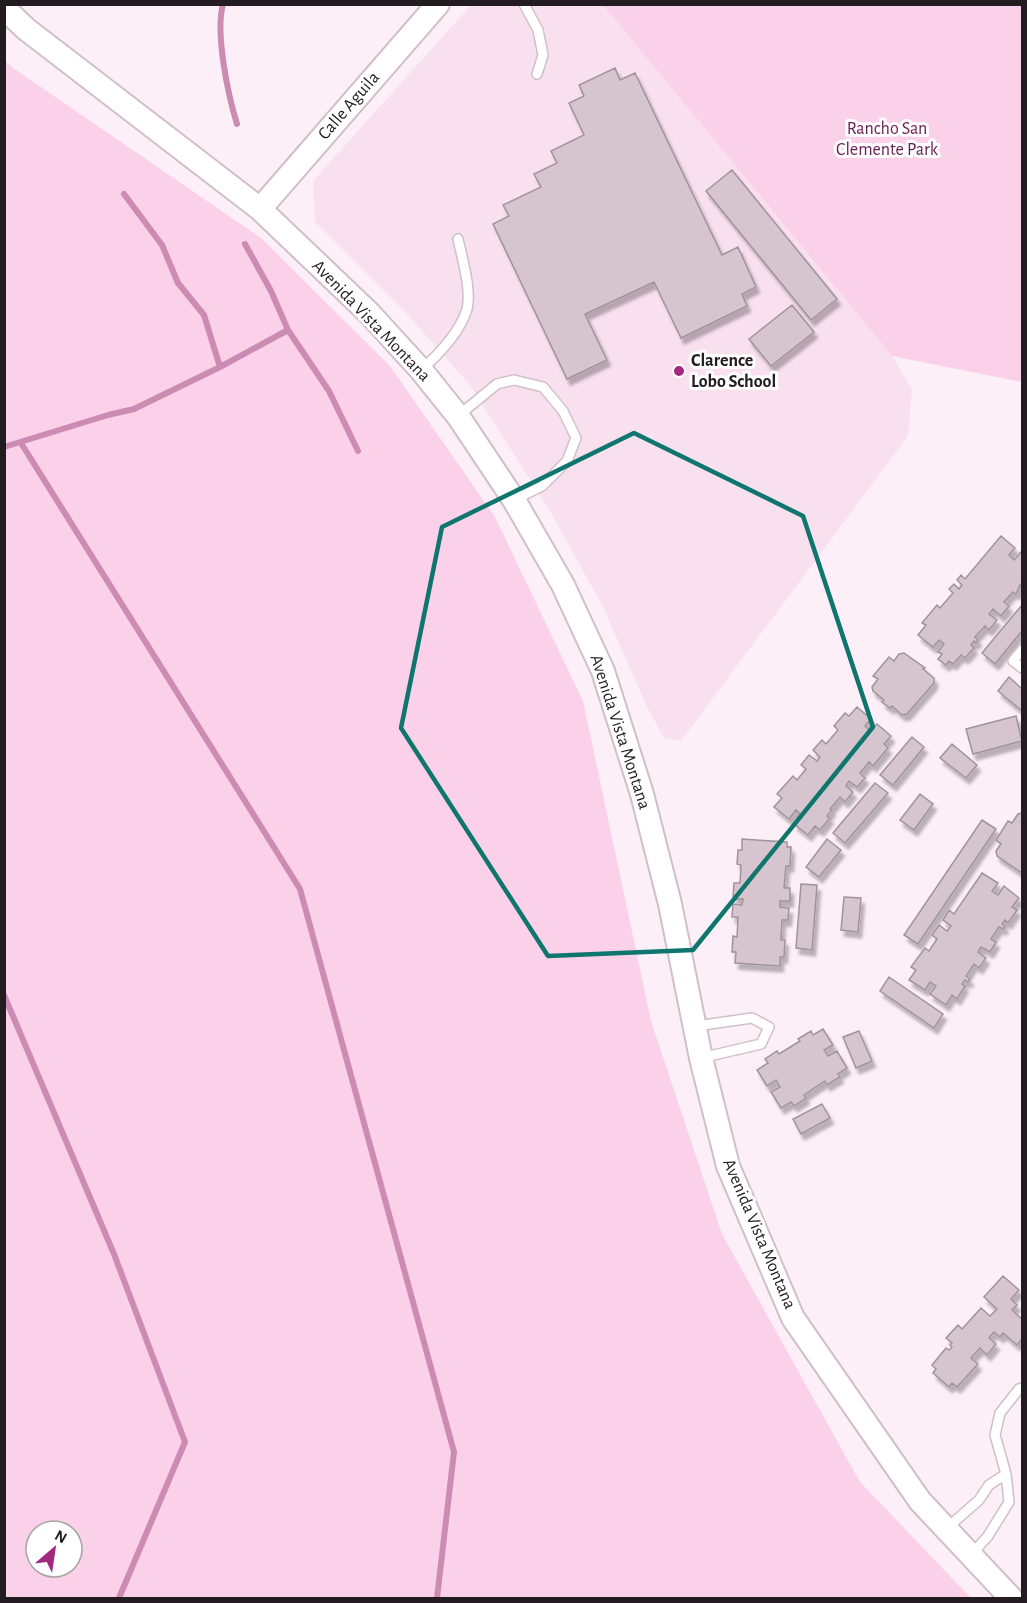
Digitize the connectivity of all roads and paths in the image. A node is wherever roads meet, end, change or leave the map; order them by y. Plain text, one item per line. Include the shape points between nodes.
1 (438, 4) edge
2 (524, 4) edge
3 (4, 8) edge
4 (537, 74) dead end
5 (260, 209) junction
6 (458, 238) dead end
7 (421, 370) junction
8 (458, 416) junction
9 (514, 500) junction
10 (1023, 650) edge
11 (1023, 668) edge
12 (694, 1026) junction
13 (701, 1058) junction
14 (1023, 1388) edge
15 (1006, 1474) junction
16 (945, 1530) junction
17 (970, 1556) junction
18 (1011, 1599) edge

1 - 5 street, Calle Aguila
2 - 4 lane via 538,30 543,55
3 - 5 street, Avenida Vista Montana
5 - 7 street, Avenida Vista Montana via 369,313
6 - 7 lane via 468,289 467,311 444,350
7 - 8 street, Avenida Vista Montana
8 - 9 street, Avenida Vista Montana
8 - 9 lane via 497,384 514,380 543,387 563,411 576,438 567,461 542,486
9 - 12 street, Avenida Vista Montana via 563,585 603,672 645,805
10 - 11 lane via 1013,661
12 - 13 street, Avenida Vista Montana
12 - 13 lane via 752,1018 769,1027 760,1044
13 - 16 street, Avenida Vista Montana via 728,1166 794,1318 879,1445
14 - 15 lane via 1000,1413 995,1435
15 - 16 lane
15 - 17 lane via 1009,1502
16 - 17 street, Avenida Vista Montana
17 - 18 street, Avenida Vista Montana

